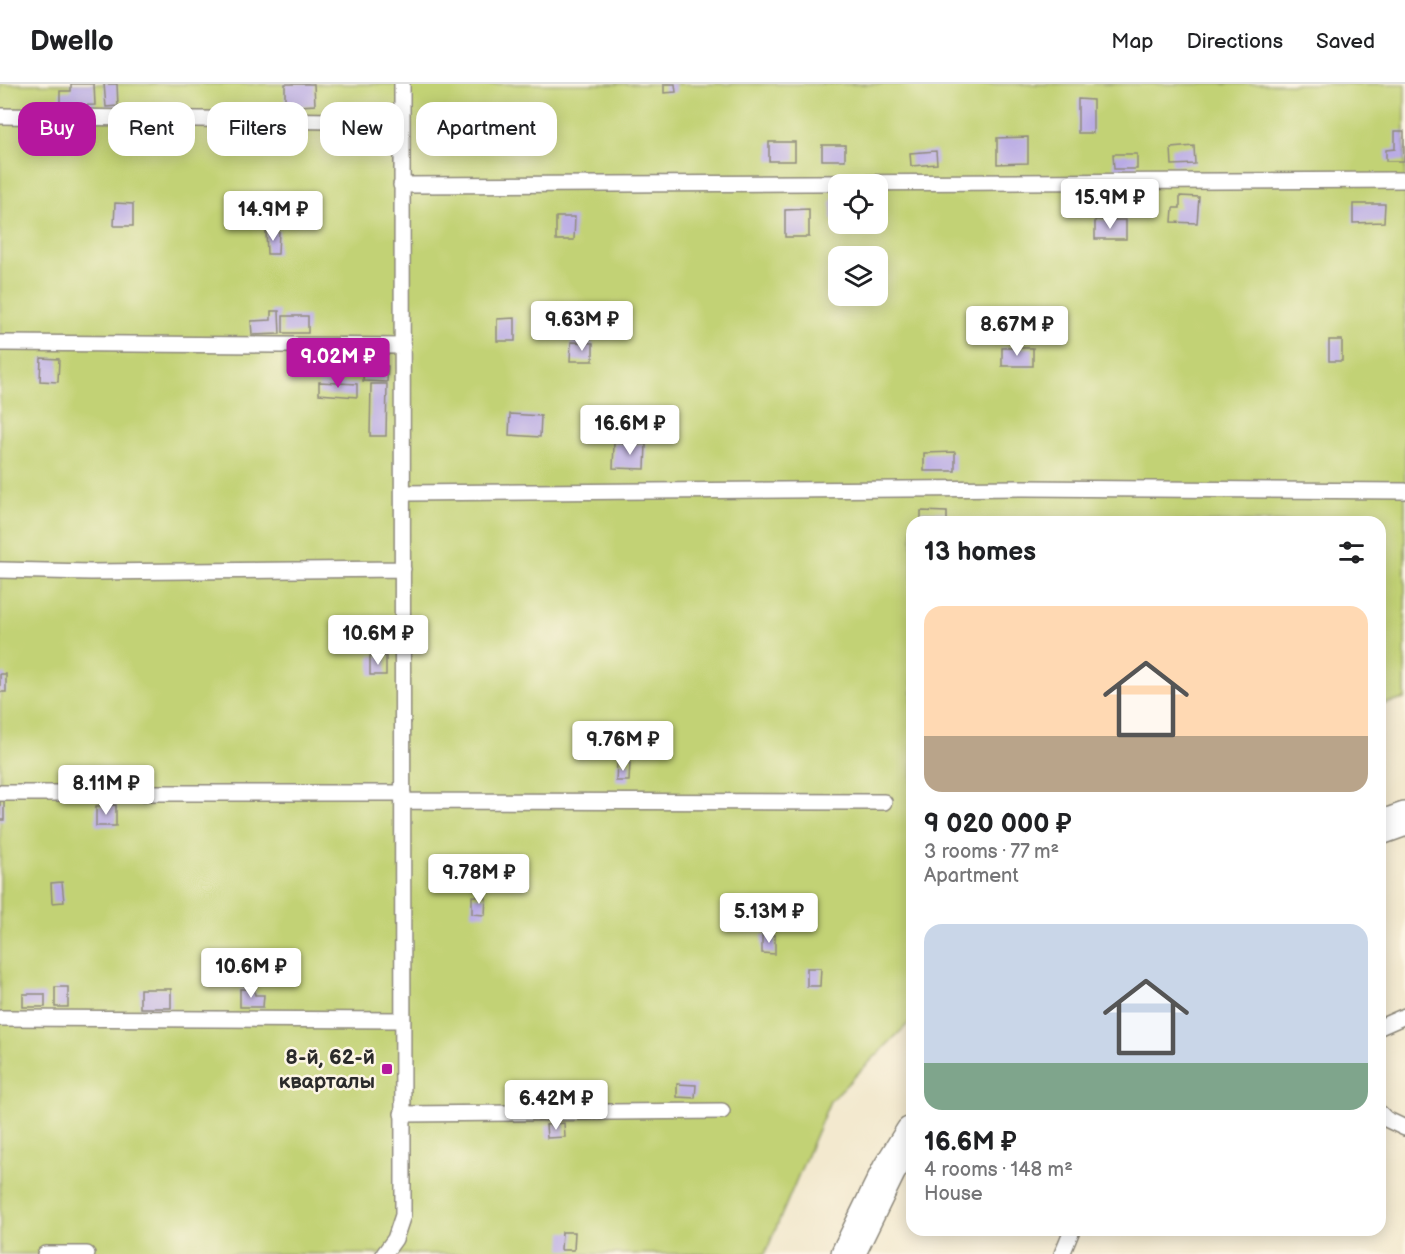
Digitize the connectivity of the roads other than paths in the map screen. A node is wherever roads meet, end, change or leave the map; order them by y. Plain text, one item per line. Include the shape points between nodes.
1 (402, 84) edge
2 (402, 102) edge
3 (0, 116) edge
4 (320, 121) edge
5 (402, 156) edge
6 (1405, 180) edge
7 (402, 185) junction
8 (0, 343) edge
9 (403, 346) junction
10 (1405, 491) edge
11 (404, 493) junction
12 (403, 569) junction
13 (0, 570) edge
14 (0, 793) edge
15 (403, 797) junction
16 (884, 802) dead end
17 (1405, 819) edge
18 (1386, 826) edge
19 (1405, 1016) edge
20 (0, 1018) edge
21 (403, 1020) junction
22 (1386, 1024) edge
23 (722, 1111) dead end
24 (402, 1114) junction
25 (1386, 1119) edge
26 (1405, 1128) edge
27 (906, 1143) edge
28 (1070, 1236) edge
29 (45, 1254) edge
30 (87, 1254) edge
31 (384, 1254) edge
32 (848, 1254) edge
33 (1062, 1254) edge

1 - 2 lane
3 - 4 lane
5 - 7 lane
6 - 7 lane
7 - 9 lane
8 - 9 lane
9 - 11 lane
10 - 11 lane via 1023,488
11 - 12 lane
12 - 13 lane
12 - 15 lane
14 - 15 lane
15 - 16 lane
15 - 21 lane
17 - 18 street
19 - 22 lane
20 - 21 lane
21 - 24 lane
23 - 24 lane
24 - 31 lane via 403,1215 395,1239
25 - 26 lane
27 - 32 street
28 - 33 lane
29 - 30 lane

